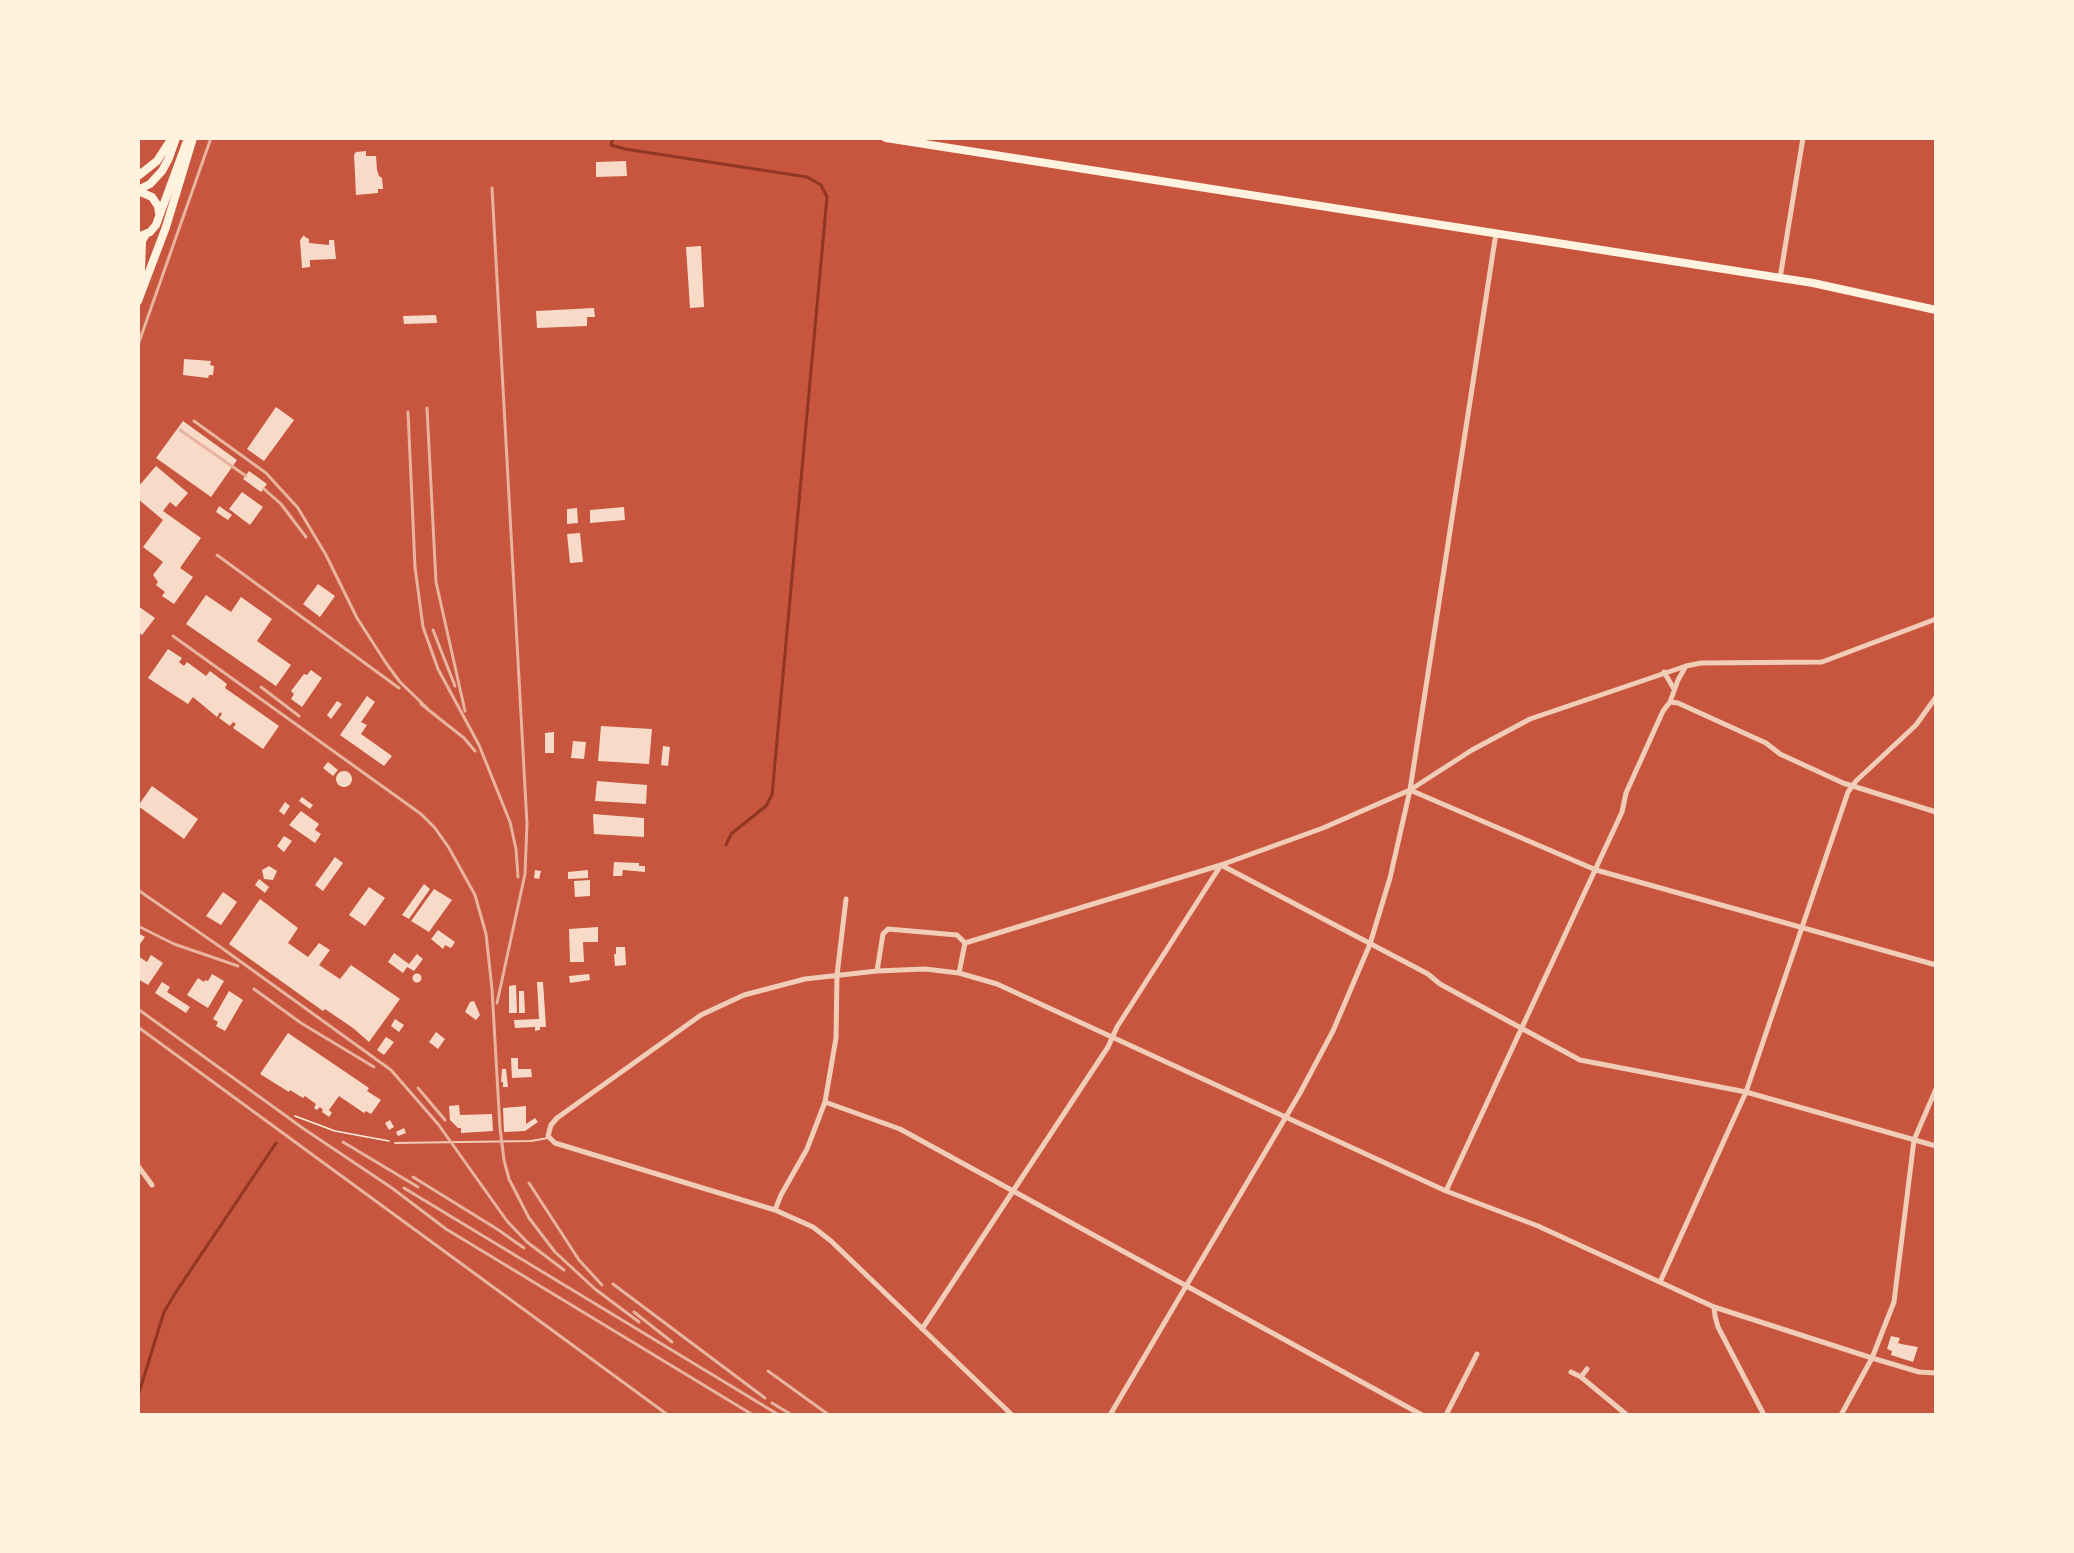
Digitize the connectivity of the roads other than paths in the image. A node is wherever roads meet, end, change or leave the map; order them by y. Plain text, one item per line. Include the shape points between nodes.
1 (171, 138) edge
2 (176, 138) edge
3 (188, 138) edge
4 (192, 138) edge
5 (886, 138) edge
6 (1803, 138) edge
7 (138, 176) edge
8 (138, 190) edge
9 (159, 217) junction
10 (1496, 233) junction
11 (142, 236) edge
12 (1780, 278) junction
13 (138, 285) edge
14 (138, 301) edge
15 (1936, 310) edge
16 (1936, 619) edge
17 (1686, 666) junction
18 (1664, 672) junction
19 (1674, 689) junction
20 (1936, 697) edge
21 (1670, 702) junction
22 (1852, 786) junction
23 (1410, 790) junction
24 (1936, 812) edge
25 (1221, 866) junction
26 (1596, 870) junction
27 (846, 899) dead end
28 (1803, 927) junction
29 (965, 943) junction
30 (1370, 944) junction
31 (1936, 965) edge
32 (878, 971) junction
33 (958, 973) junction
34 (837, 975) junction
35 (1522, 1029) junction
36 (1112, 1036) junction
37 (1936, 1089) edge
38 (1746, 1092) junction
39 (825, 1102) junction
40 (1286, 1118) junction
41 (548, 1138) junction
42 (1914, 1140) junction
43 (395, 1143) road end
44 (1936, 1146) edge
45 (138, 1166) edge
46 (152, 1185) dead end
47 (1012, 1191) junction
48 (1446, 1191) junction
49 (775, 1210) junction
50 (1660, 1282) junction
51 (1187, 1286) junction
52 (1714, 1306) junction
53 (922, 1329) junction
54 (1477, 1354) dead end
55 (1872, 1358) junction
56 (1461, 1364) dead end
57 (1470, 1368) junction
58 (1587, 1369) dead end
59 (1571, 1372) dead end
60 (1936, 1373) edge
61 (1581, 1377) junction
62 (1012, 1415) edge
63 (1110, 1415) edge
64 (1422, 1415) edge
65 (1446, 1415) edge
66 (1627, 1415) edge
67 (1764, 1415) edge
68 (1841, 1415) edge

1 - 7 main road via 157,161
2 - 8 main road via 156,178
3 - 9 main road
4 - 14 main road via 166,227
5 - 10 main road
6 - 12 street
8 - 9 main road via 155,201
9 - 11 main road via 153,229
10 - 12 main road
10 - 23 street
11 - 13 main road
12 - 15 main road
16 - 17 street via 1822,662
17 - 18 street
17 - 19 street
18 - 19 street
18 - 23 street via 1530,719
19 - 21 street
20 - 22 street via 1916,725
21 - 22 street via 1766,743 1780,754
21 - 26 street via 1626,793 1622,812
22 - 24 street
22 - 28 street
23 - 25 street
23 - 26 street
23 - 30 street
25 - 29 street
25 - 30 street
25 - 36 street
26 - 28 street
26 - 35 street
27 - 34 street
28 - 31 street
28 - 38 street
29 - 32 street via 957,935 888,929 883,934
29 - 33 street
30 - 35 street
30 - 40 street via 1333,1031
32 - 33 street via 925,969
32 - 34 street
33 - 36 street via 997,984
34 - 39 street via 836,1038
34 - 41 street via 762,989 701,1015 557,1118
35 - 38 street via 1586,1062
35 - 48 street
36 - 40 street
36 - 47 street
37 - 42 street
38 - 42 street
38 - 50 street
39 - 47 street via 889,1123
39 - 49 street via 807,1149
40 - 48 street
40 - 51 street
41 - 43 lane
41 - 49 street
42 - 44 street
42 - 55 street via 1896,1292
45 - 46 street
47 - 51 street
47 - 53 street
48 - 50 street via 1538,1226
49 - 53 street via 822,1233
50 - 52 street
51 - 63 street
51 - 64 street
52 - 55 street
52 - 67 street via 1718,1327
53 - 62 street
54 - 57 street
55 - 60 street
55 - 68 street
56 - 57 street
57 - 65 street
58 - 61 street
59 - 61 street
61 - 66 street

